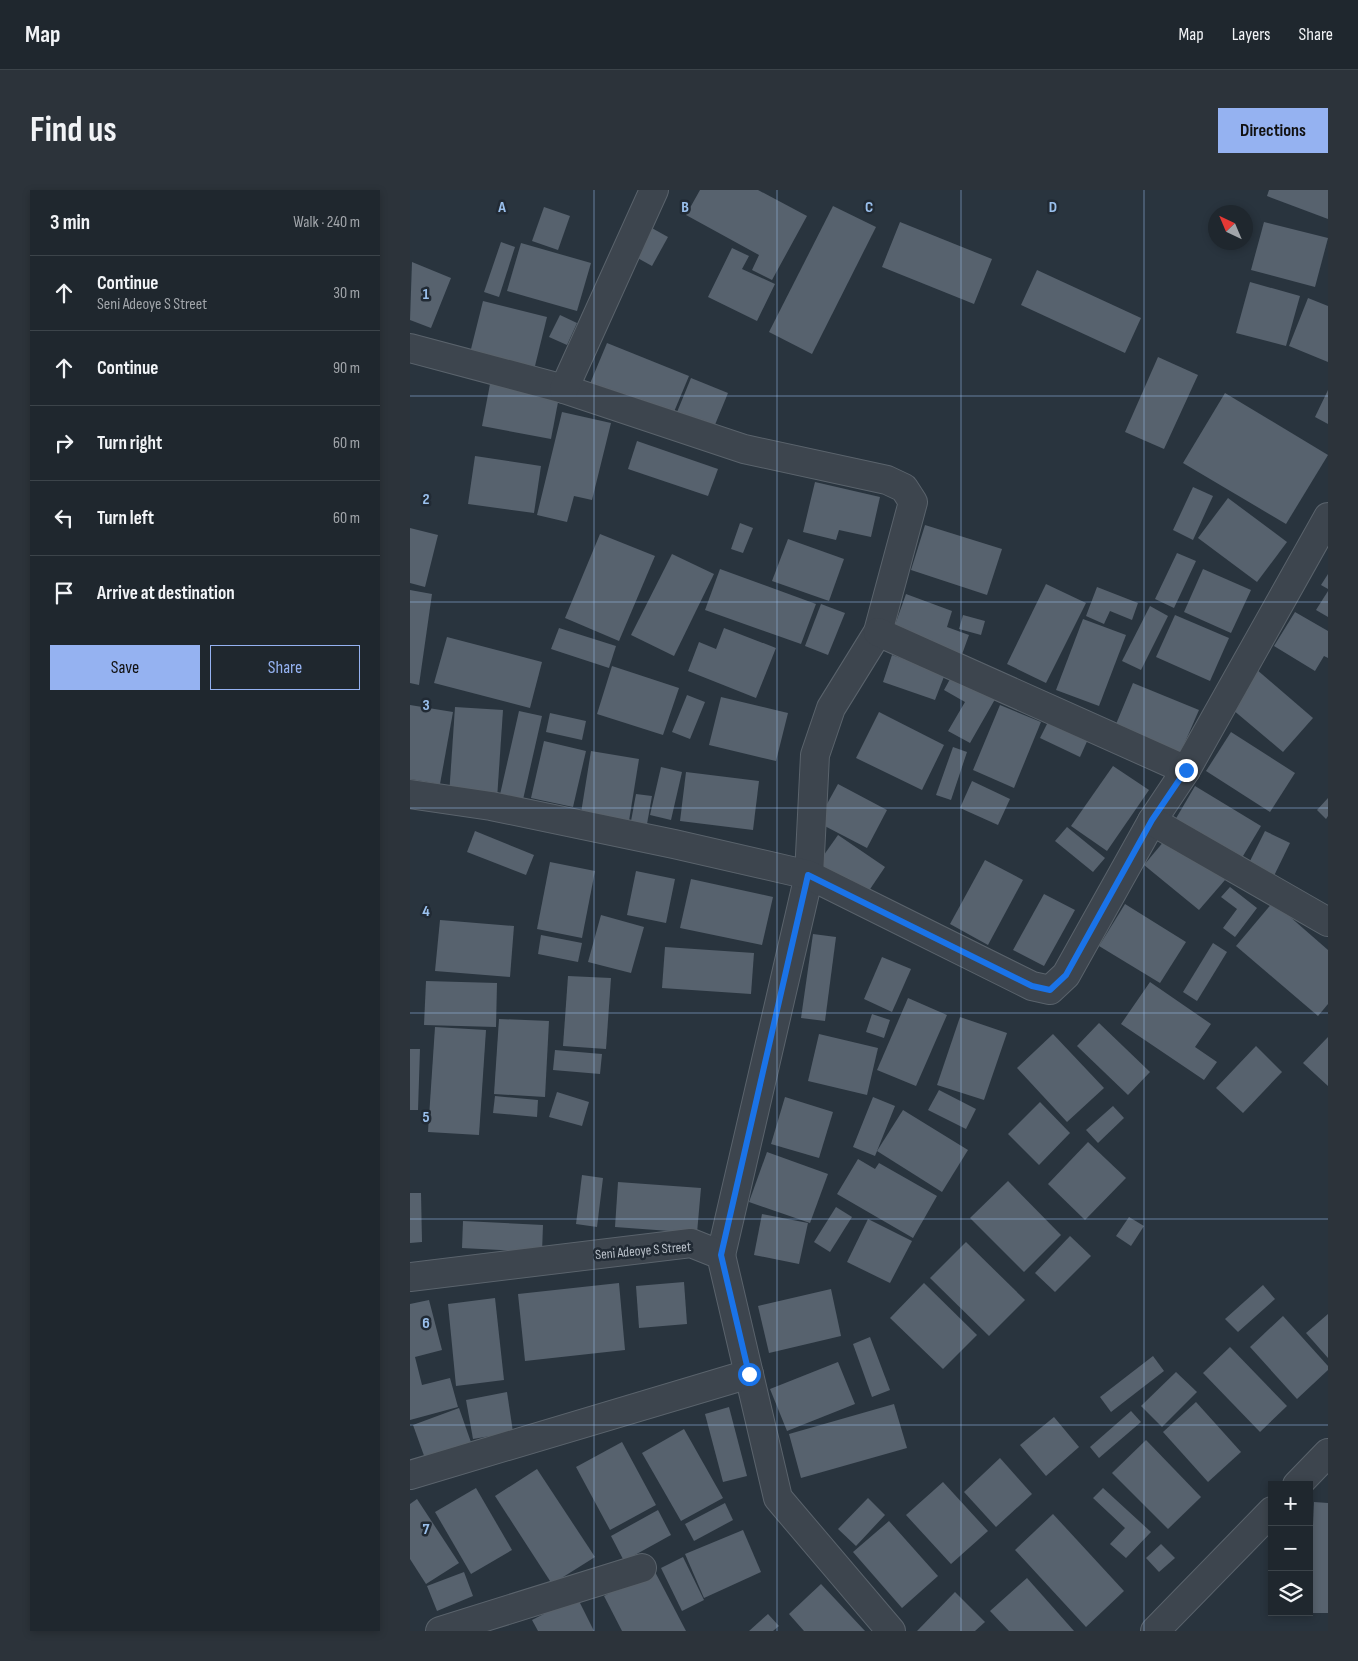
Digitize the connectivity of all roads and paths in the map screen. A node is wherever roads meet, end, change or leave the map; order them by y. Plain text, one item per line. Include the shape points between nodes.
1 (654, 190) edge
2 (410, 348) edge
3 (564, 389) junction
4 (1325, 529) edge
5 (878, 632) junction
6 (1186, 770) junction
7 (410, 794) edge
8 (1152, 820) junction
9 (808, 875) junction
10 (1328, 922) edge
11 (721, 1255) junction
12 (410, 1277) edge
13 (749, 1374) junction
14 (1328, 1453) edge
15 (410, 1475) edge
16 (1301, 1481) edge
17 (1268, 1515) edge
18 (642, 1568) dead end
19 (440, 1631) edge
20 (891, 1631) edge
21 (1155, 1631) edge

1 - 3 street
2 - 3 street
3 - 5 street via 744,449 887,480 904,488 913,502
4 - 6 street
5 - 6 street
5 - 9 street via 831,708 815,755
6 - 8 street
7 - 9 street via 510,810
8 - 9 street via 1066,975 1050,990 1032,986
8 - 10 street
9 - 11 street
11 - 12 street, Seni Adeoye S Street via 691,1243
11 - 13 street
13 - 15 street
13 - 20 street via 778,1498
14 - 16 street
17 - 21 street
18 - 19 street

